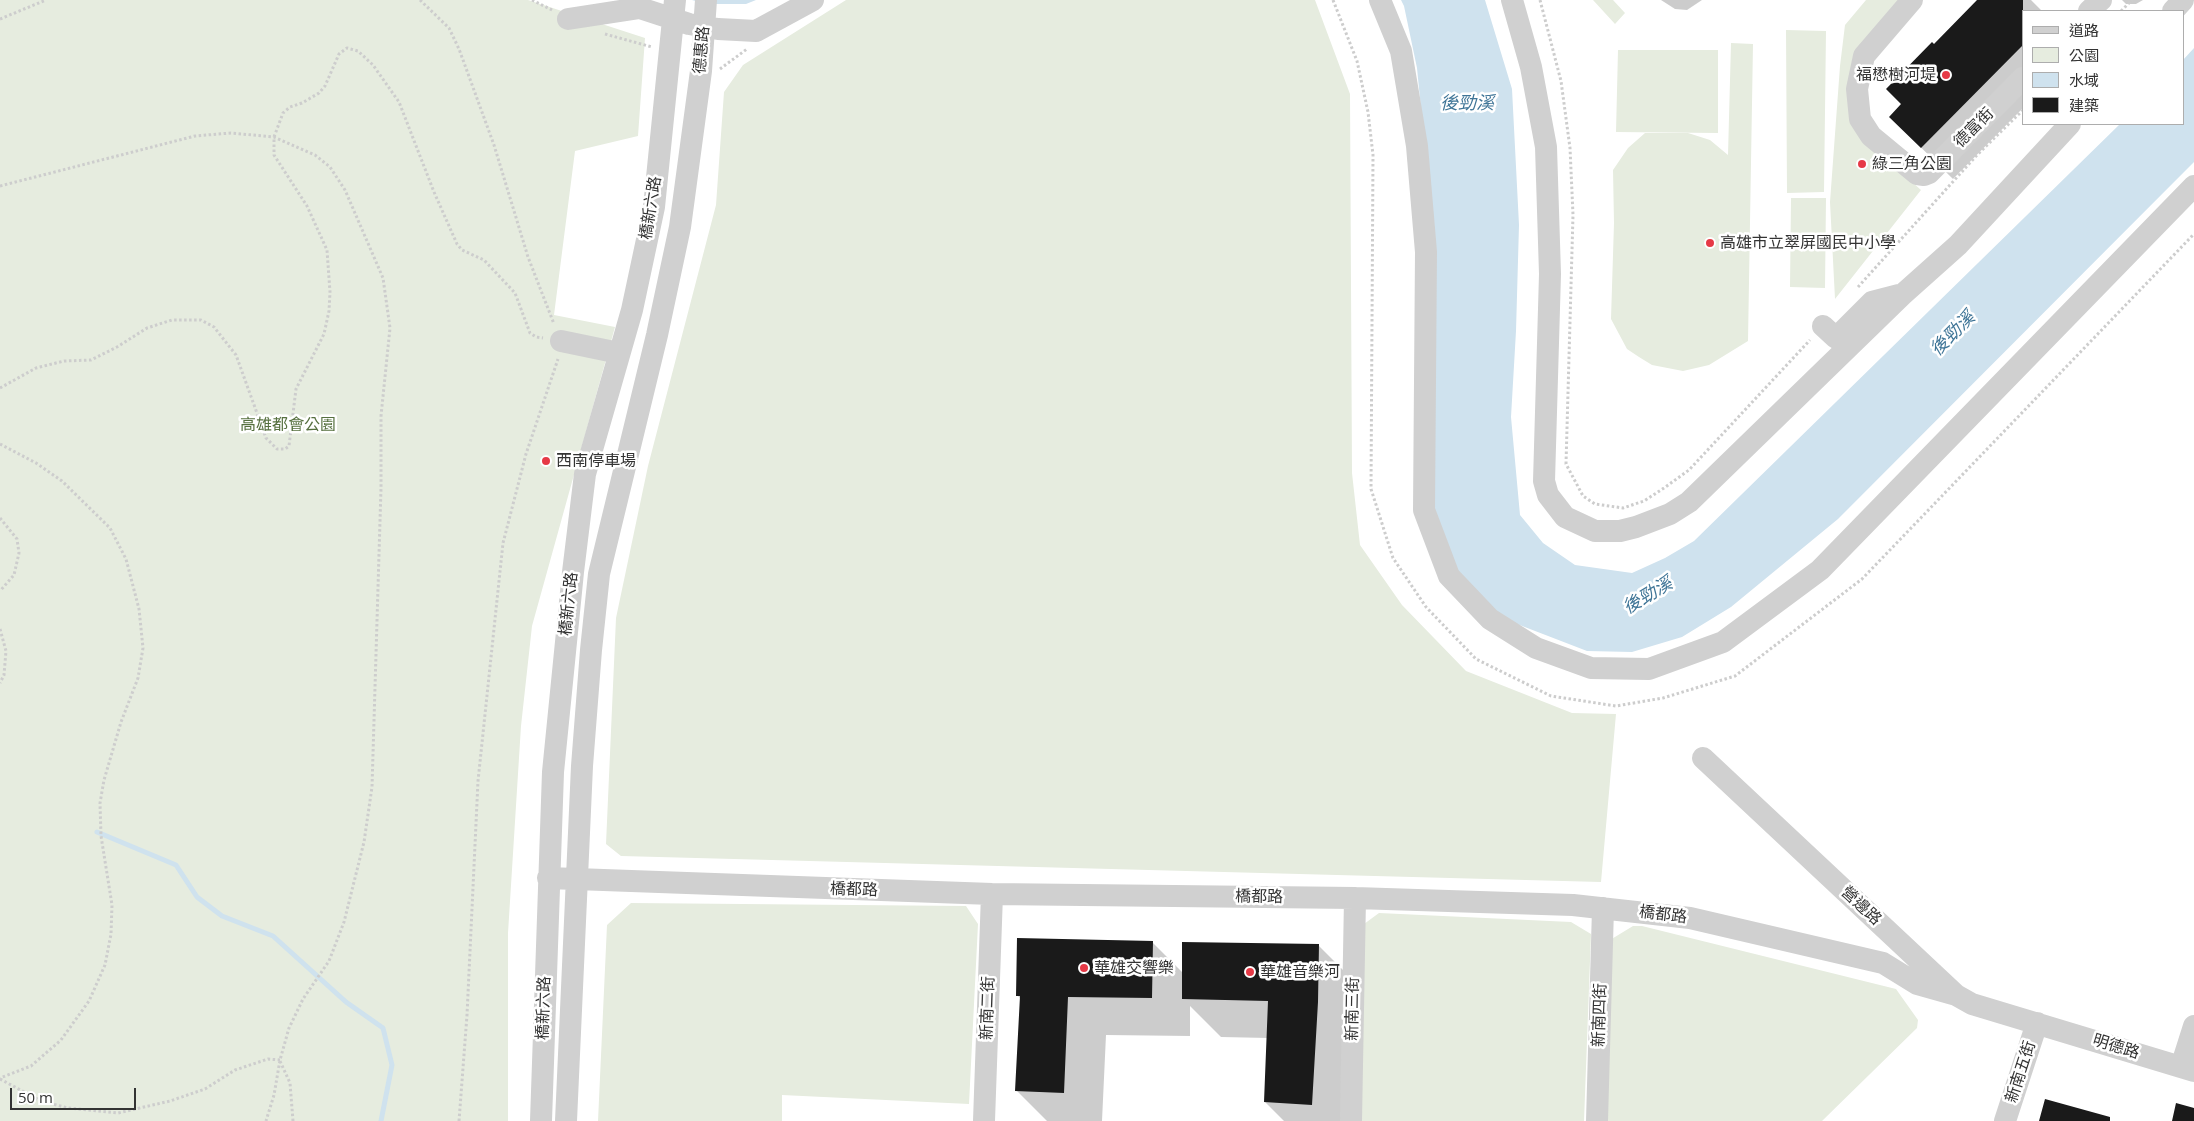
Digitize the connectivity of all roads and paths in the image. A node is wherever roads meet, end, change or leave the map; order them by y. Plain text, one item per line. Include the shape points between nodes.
1 (46, 0) edge
2 (420, 0) edge
3 (675, 0) edge
4 (706, 0) edge
5 (813, 0) edge
6 (1333, 0) edge
7 (1380, 0) edge
8 (1512, 0) edge
9 (1540, 0) edge
10 (1912, 0) edge
11 (2101, 0) edge
12 (2132, 0) edge
13 (2184, 0) edge
14 (2090, 10) edge
15 (2122, 10) edge
16 (2174, 10) edge
17 (0, 19) edge
18 (568, 19) dead end
19 (600, 32) dead end
20 (654, 48) dead end
21 (2022, 79) edge
22 (665, 96) joint
23 (697, 99) joint
24 (2022, 111) edge
25 (2069, 125) edge
26 (274, 137) junction
27 (0, 186) edge
28 (2194, 186) edge
29 (2194, 234) edge
30 (1856, 289) dead end
31 (1902, 295) junction
32 (1823, 326) joint
33 (561, 340) junction
34 (619, 353) junction
35 (0, 388) edge
36 (0, 444) edge
37 (0, 518) edge
38 (0, 591) edge
39 (0, 629) edge
40 (0, 683) edge
41 (1703, 758) dead end
42 (548, 878) junction
43 (576, 881) junction
44 (992, 894) junction
45 (1355, 898) junction
46 (1603, 908) junction
47 (1956, 995) junction
48 (2037, 1023) junction
49 (2194, 1026) edge
50 (280, 1060) junction
51 (2188, 1069) edge
52 (0, 1078) edge
53 (266, 1121) edge
54 (293, 1121) edge
55 (459, 1121) edge
56 (541, 1121) edge
57 (566, 1121) edge
58 (984, 1121) edge
59 (1351, 1121) edge
60 (1597, 1121) edge
61 (2005, 1121) edge

1 - 17 path
2 - 33 path via 449,28 459,49 494,145 528,257
3 - 22 street, 德惠路
4 - 23 street, 德惠路
5 - 18 street via 756,31 689,24 640,8
6 - 29 path via 1357,61 1373,155 1371,489 1392,558 1426,607 1476,659 1551,696 1616,706 1663,698 1735,676 1862,579
7 - 28 street via 1401,51 1418,155 1426,252 1424,510 1449,576 1490,618 1536,648 1591,668 1649,668 1723,642 1820,570
8 - 31 street via 1531,67 1546,146 1550,274 1544,481 1548,495 1566,517 1595,531 1620,530 1670,514 1689,502
9 - 32 path via 1561,81 1570,148 1573,215 1566,464 1584,496 1595,504 1623,508 1644,501 1664,488 1689,470
10 - 21 street, 德富街 via 1864,56 1857,89 1860,119 1871,136 1917,174 1929,173
11 - 14 street
12 - 15 path
13 - 16 street
19 - 20 path
22 - 34 street, 橋新六路 via 654,207 632,310
23 - 43 street, 橋新六路 via 680,226 599,574
24 - 30 path
25 - 31 street via 1958,245
26 - 27 path via 231,133 195,136
26 - 33 path via 283,113 319,93 339,54 347,48 358,51 399,102 457,244 462,250 484,260 516,293 530,333 536,337
26 - 35 path via 274,155 307,206 327,250 330,292 330,311 324,334 296,389 285,449 271,446 266,438 236,355 214,327 201,320 172,320 147,328 91,360 64,361 36,368
26 - 50 path via 315,155 337,177 383,278 390,328 381,416 382,488 372,787 364,842 344,922 329,961 303,999 289,1028
31 - 32 street via 1872,302 1836,338
33 - 34 street
33 - 55 path via 558,364 526,454 503,543 478,781
34 - 42 street, 橋新六路 via 585,474 554,762
36 - 52 path via 62,480 110,528 126,559 139,609 143,648 138,678 121,722 100,803 101,836 112,904 105,964 89,1001 62,1040 31,1066
37 - 38 path via 17,539 19,553 14,575
39 - 40 path via 6,651
41 - 47 street, 營邊路
42 - 43 street, 橋都路
42 - 56 street, 橋新六路
43 - 44 street, 橋都路
43 - 57 street, 橋新六路
44 - 45 street, 橋都路
44 - 58 street, 新南二街
45 - 46 street, 橋都路
45 - 59 street, 新南三街
46 - 47 street, 橋都路 via 1690,918 1883,963 1917,984
46 - 60 street, 新南四街
47 - 48 street, 營邊路 via 1972,1004
48 - 51 street, 明德路
48 - 61 street, 新南五街
49 - 51 street
50 - 52 path via 268,1059 235,1070 205,1089 170,1101 118,1113 68,1108 41,1101
50 - 53 path
50 - 54 path via 290,1083

